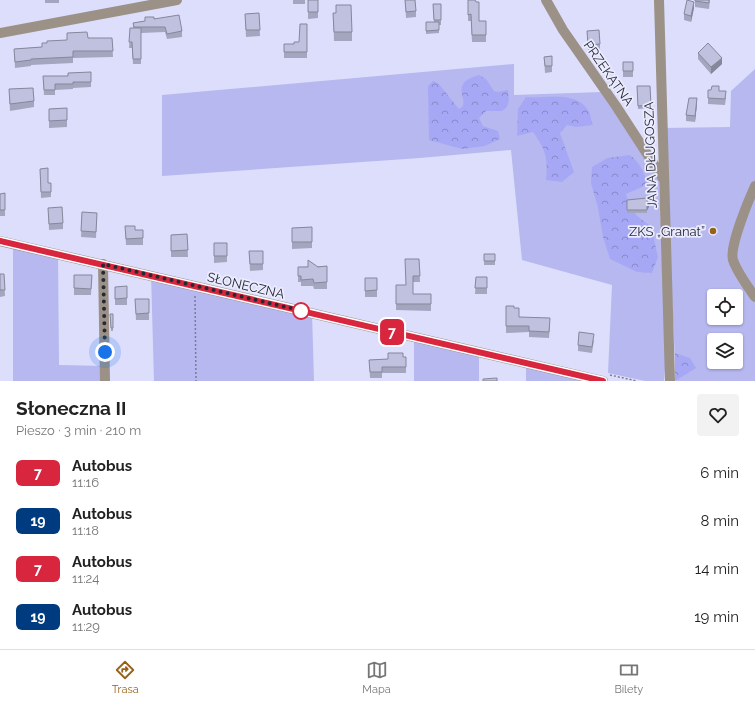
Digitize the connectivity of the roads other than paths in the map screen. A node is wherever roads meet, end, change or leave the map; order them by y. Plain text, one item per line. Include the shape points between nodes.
1 (177, 0) edge
2 (546, 0) edge
3 (657, 2) edge
4 (0, 33) edge
5 (664, 180) junction
6 (755, 186) edge
7 (0, 241) edge
8 (103, 264) junction
9 (755, 298) edge
10 (105, 381) edge
11 (603, 381) edge
12 (670, 381) edge

1 - 4 street
2 - 5 street, PRZEKĄTNA via 563,30
3 - 5 street, JANA DŁUGOSZA
5 - 12 street, JANA DŁUGOSZA
6 - 9 street via 736,236 733,259
7 - 8 street, SŁONECZNA
8 - 10 street
8 - 11 street, SŁONECZNA

